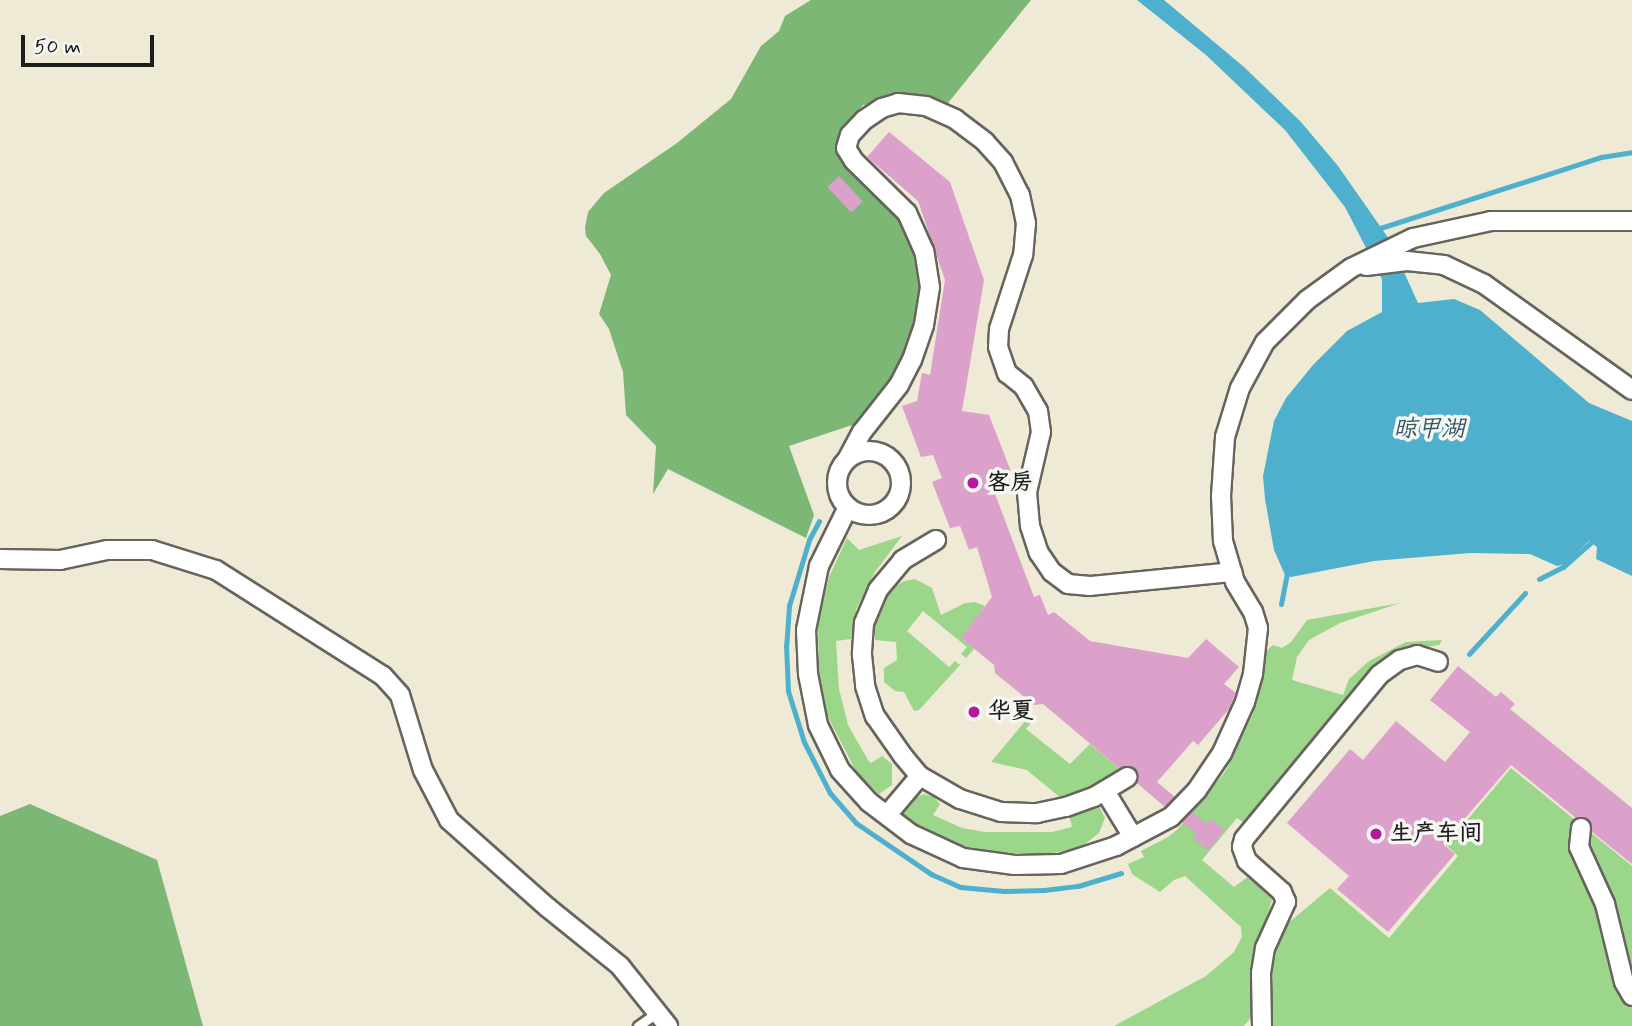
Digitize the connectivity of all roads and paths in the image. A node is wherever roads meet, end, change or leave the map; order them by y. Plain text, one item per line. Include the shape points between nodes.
1 (1632, 221) edge
2 (1350, 268) junction
3 (1632, 390) edge
4 (848, 458) junction
5 (848, 507) junction
6 (936, 540) dead end
7 (0, 559) edge
8 (1232, 572) junction
9 (1438, 662) dead end
10 (920, 776) junction
11 (1127, 777) dead end
12 (1105, 790) junction
13 (887, 815) junction
14 (1581, 828) dead end
15 (1133, 837) junction
16 (1632, 996) edge
17 (663, 1019) edge
18 (638, 1026) edge
19 (1262, 1026) edge

1 - 2 street via 1490,221 1413,237
2 - 3 street via 1407,261 1444,265 1483,284
2 - 8 street via 1307,300 1265,342 1240,388 1226,437 1221,496 1223,541
4 - 5 street via 837,477 841,499
4 - 5 street via 879,452 896,466 901,485 886,510 866,514
4 - 8 street via 912,360 930,287 924,251 907,213 846,148 850,135 882,108 898,103 926,106 955,119 985,142 1003,162 1020,195 1026,223 1023,255 999,329 998,346 1007,373 1024,387 1038,411 1041,432 1027,492 1030,526 1039,553 1068,584 1090,586
5 - 13 street via 819,566 806,630 808,674 818,725 840,769
6 - 10 street via 903,560 878,590 864,623 865,687 875,716
7 - 17 street via 60,560 84,552 152,550 216,570 383,676 400,695 422,770 449,820 620,966
8 - 15 street via 1258,628 1245,702 1222,753 1197,790 1171,817
9 - 19 street via 1417,655 1399,660 1379,675 1244,839 1247,861 1282,892 1286,902 1265,948
10 - 12 street via 960,799 1000,812 1037,813 1066,807
10 - 13 street
11 - 12 street
12 - 15 street
13 - 15 street via 911,834 963,858 1015,865 1061,864
14 - 16 street via 1580,847 1605,904 1624,982
17 - 18 lane

